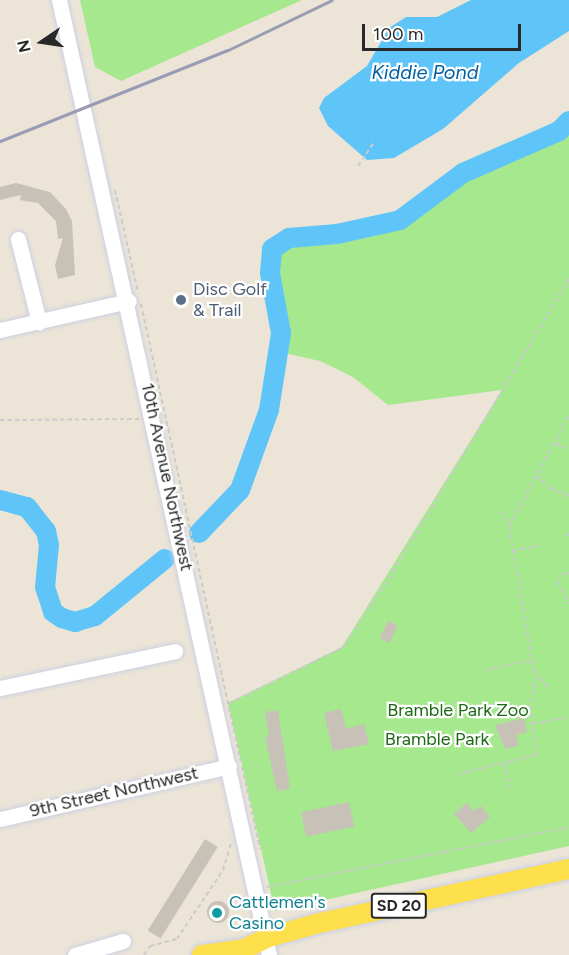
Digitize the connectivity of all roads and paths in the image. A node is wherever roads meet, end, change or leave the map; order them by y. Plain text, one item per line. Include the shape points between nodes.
1 (59, 0) edge
2 (373, 144) dead end
3 (358, 166) dead end
4 (18, 238) dead end
5 (569, 279) edge
6 (129, 302) junction
7 (142, 310) dead end
8 (39, 322) junction
9 (0, 330) edge
10 (160, 415) junction
11 (569, 415) edge
12 (0, 420) edge
13 (563, 427) junction
14 (569, 427) edge
15 (556, 443) junction
16 (568, 450) edge
17 (537, 475) junction
18 (569, 496) edge
19 (501, 511) dead end
20 (509, 526) junction
21 (540, 544) dead end
22 (512, 551) junction
23 (569, 573) edge
24 (569, 603) edge
25 (175, 651) dead end
26 (532, 660) junction
27 (485, 670) dead end
28 (536, 678) junction
29 (548, 687) dead end
30 (0, 688) edge
31 (228, 703) junction
32 (569, 717) edge
33 (533, 724) junction
34 (504, 763) junction
35 (229, 766) junction
36 (456, 774) dead end
37 (510, 788) dead end
38 (0, 819) edge
39 (569, 827) edge
40 (251, 837) junction
41 (261, 856) dead end
42 (569, 869) edge
43 (265, 878) dead end
44 (123, 941) dead end
45 (268, 947) edge
46 (238, 952) edge
47 (75, 955) edge
48 (144, 955) edge
49 (202, 955) edge

1 - 6 street, 10th Avenue Northwest
2 - 3 path
4 - 8 street
5 - 31 path via 393,572 342,648
6 - 8 street
6 - 10 street, 10th Avenue Northwest
7 - 10 path
8 - 9 street
10 - 12 path
10 - 31 path
10 - 35 street, 10th Avenue Northwest
11 - 13 path
13 - 14 path
13 - 15 path
15 - 16 path
15 - 17 path
17 - 18 path via 550,489
17 - 20 path
19 - 20 path
20 - 22 path
21 - 22 path
22 - 26 path
23 - 24 path via 561,574 558,582
25 - 30 street
26 - 27 path
26 - 28 path
28 - 29 path
28 - 33 path via 530,702
31 - 40 path
32 - 33 path
33 - 34 path via 537,755
34 - 36 path
34 - 37 path
35 - 38 street, 9th Street Northwest
35 - 40 street, 10th Avenue Northwest
39 - 43 path via 267,888
40 - 41 path
40 - 45 street, 10th Avenue Northwest
40 - 48 path via 230,841 223,870 177,939 150,946
42 - 45 main road, SD 20
44 - 47 street
45 - 46 main road, SD 20
46 - 49 main road

